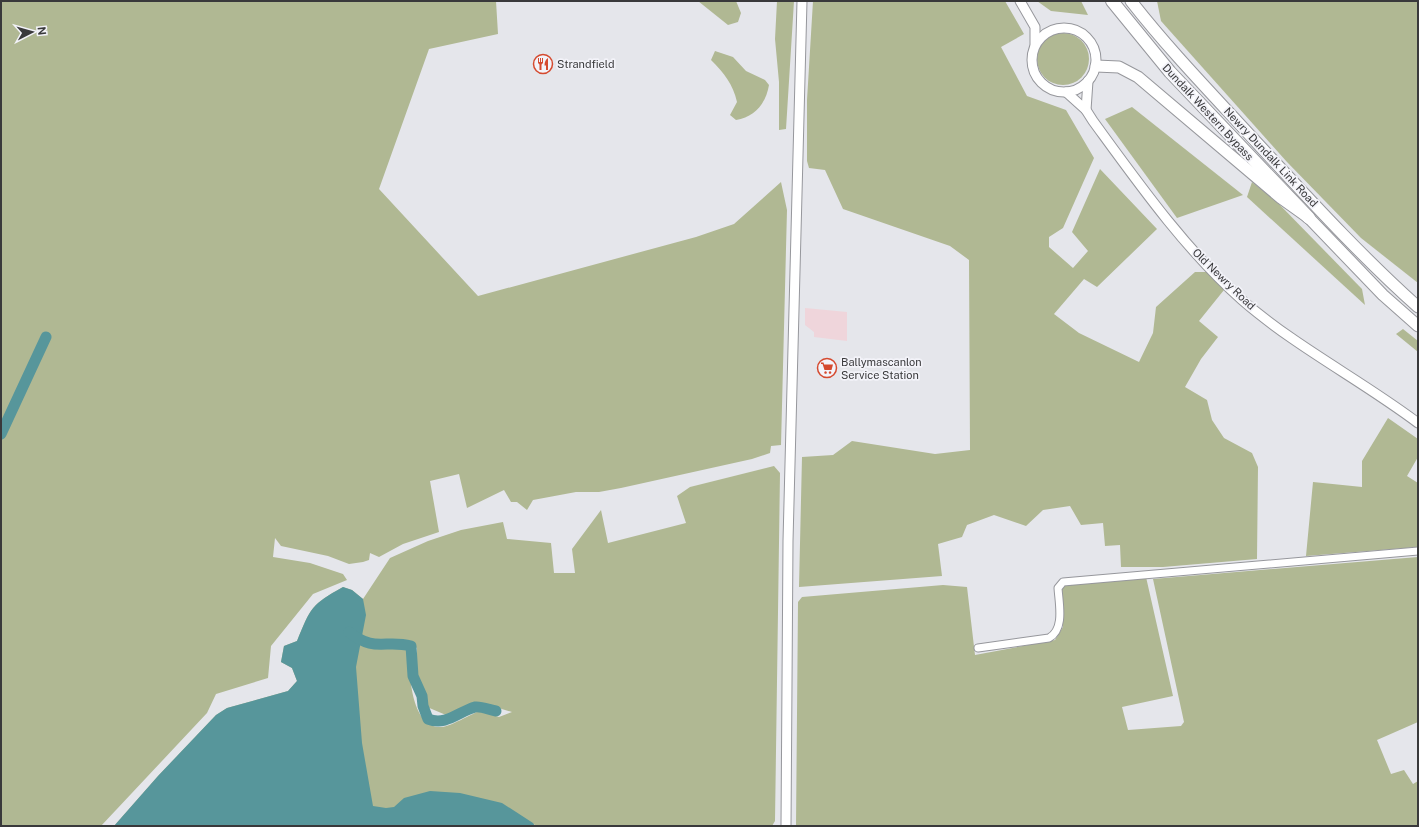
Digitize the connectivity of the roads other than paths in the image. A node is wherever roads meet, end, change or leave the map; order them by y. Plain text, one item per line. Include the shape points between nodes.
1 (802, 1) edge
2 (1020, 1) edge
3 (1112, 1) edge
4 (1131, 1) edge
5 (1035, 28) junction
6 (1050, 30) junction
7 (1035, 45) junction
8 (1096, 66) junction
9 (1088, 81) junction
10 (1066, 92) junction
11 (1086, 110) junction
12 (1309, 218) junction
13 (1418, 307) edge
14 (1418, 326) edge
15 (1418, 423) edge
16 (1418, 551) edge
17 (978, 648) dead end
18 (786, 826) edge

1 - 18 main road via 788,541
2 - 5 main road
3 - 12 highway, Dundalk Western Bypass via 1170,72
4 - 13 highway, Newry Dundalk Link Road via 1182,62 1306,196
5 - 6 main road
5 - 7 main road
6 - 7 main road
6 - 8 main road via 1070,28 1080,31 1094,46
7 - 10 main road via 1032,67 1037,77 1050,88
8 - 9 main road
8 - 12 highway, Newry Dundalk Link Road via 1120,67 1138,77 1281,198
9 - 10 main road via 1077,90
9 - 11 main road
10 - 11 main road, Old Newry Road
11 - 15 main road, Old Newry Road via 1162,215 1208,268 1238,296 1306,348
12 - 14 highway, Newry Dundalk Link Road
16 - 17 street via 1063,582 1058,588 1059,626 1056,634 1049,638

